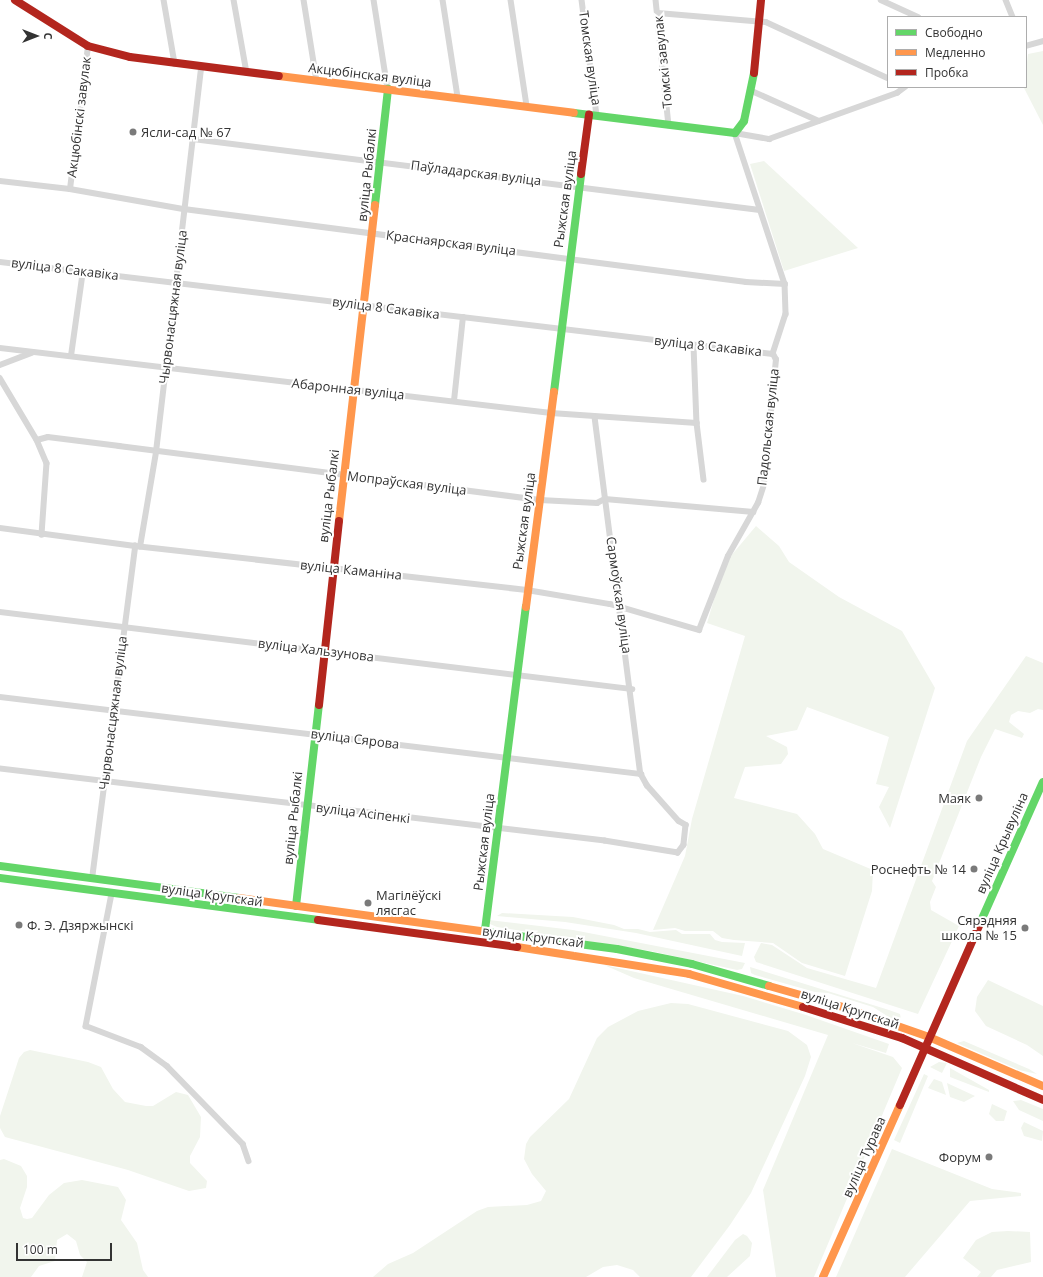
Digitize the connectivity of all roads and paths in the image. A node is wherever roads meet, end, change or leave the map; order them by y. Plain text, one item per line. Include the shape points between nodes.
1 (16, 0) edge
2 (164, 0) edge
3 (234, 0) edge
4 (304, 0) edge
5 (374, 0) edge
6 (443, 0) edge
7 (511, 0) edge
8 (582, 0) edge
9 (656, 0) edge
10 (761, 0) edge
11 (881, 0) edge
12 (1006, 0) edge
13 (658, 13) junction
14 (916, 16) edge
15 (1013, 16) edge
16 (759, 20) junction
17 (1043, 41) edge
18 (88, 46) junction
19 (1027, 46) edge
20 (175, 64) junction
21 (201, 67) junction
22 (247, 73) junction
23 (887, 78) edge
24 (317, 81) junction
25 (904, 88) edge
26 (388, 90) junction
27 (752, 91) junction
28 (458, 97) junction
29 (527, 106) junction
30 (593, 115) junction
31 (819, 121) junction
32 (669, 125) junction
33 (735, 133) junction
34 (193, 139) junction
35 (381, 162) junction
36 (0, 181) edge
37 (579, 185) junction
38 (70, 188) junction
39 (184, 209) junction
40 (760, 210) junction
41 (373, 233) junction
42 (569, 258) junction
43 (0, 262) edge
44 (83, 271) junction
45 (175, 283) junction
46 (785, 284) junction
47 (364, 305) junction
48 (463, 317) junction
49 (561, 328) junction
50 (694, 346) junction
51 (0, 348) edge
52 (34, 352) junction
53 (773, 354) junction
54 (71, 356) junction
55 (0, 365) edge
56 (165, 369) junction
57 (0, 378) edge
58 (354, 389) junction
59 (454, 401) junction
60 (551, 413) junction
61 (595, 417) junction
62 (698, 423) junction
63 (37, 440) junction
64 (156, 452) junction
65 (344, 475) junction
66 (704, 480) dead end
67 (605, 499) junction
68 (540, 500) junction
69 (753, 512) junction
70 (0, 528) edge
71 (42, 535) junction
72 (137, 547) junction
73 (333, 568) junction
74 (527, 590) junction
75 (622, 608) junction
76 (0, 612) edge
77 (124, 627) junction
78 (699, 630) joint
79 (324, 651) junction
80 (517, 675) junction
81 (632, 689) junction
82 (0, 696) edge
83 (113, 710) junction
84 (314, 734) junction
85 (507, 757) junction
86 (0, 769) edge
87 (641, 774) junction
88 (104, 782) junction
89 (1043, 782) edge
90 (306, 806) junction
91 (498, 828) junction
92 (0, 866) edge
93 (0, 878) edge
94 (92, 879) junction
95 (112, 894) junction
96 (296, 906) junction
97 (486, 930) junction
98 (929, 1037) junction
99 (924, 1047) junction
100 (1043, 1086) edge
101 (1043, 1100) edge
102 (249, 1161) dead end
103 (823, 1277) edge

1 - 18 main road, Акцюбінская вуліца
2 - 20 street
3 - 22 street
4 - 24 street
5 - 26 street
6 - 28 street
7 - 29 street
8 - 30 street, Томская вуліца
9 - 13 street, Томскі завулак
10 - 16 main road
11 - 14 street
12 - 15 street
13 - 16 street
13 - 32 street, Томскі завулак
16 - 23 street
16 - 27 main road
17 - 19 street
18 - 20 main road, Акцюбінская вуліца via 130,57
18 - 38 street, Акцюбінскі завулак
20 - 21 main road, Акцюбінская вуліца
21 - 22 main road, Акцюбінская вуліца
21 - 34 street, Чырвонасцяжная вуліца
22 - 24 main road, Акцюбінская вуліца
24 - 26 main road, Акцюбінская вуліца
25 - 31 street via 897,93
26 - 28 main road, Акцюбінская вуліца
26 - 35 main road, вуліца Рыбалкі
27 - 31 street
27 - 33 main road via 744,121
28 - 29 main road, Акцюбінская вуліца
29 - 30 main road, Акцюбінская вуліца
30 - 32 main road, Акцюбінская вуліца
30 - 37 main road, Рыжская вуліца
31 - 33 street via 769,139
32 - 33 main road, Акцюбінская вуліца
33 - 40 street
34 - 35 street, Паўладарская вуліца
34 - 39 street, Чырвонасцяжная вуліца
35 - 37 street, Паўладарская вуліца
35 - 41 main road, вуліца Рыбалкі
36 - 38 street, Краснаярская вуліца
37 - 40 street, Паўладарская вуліца
37 - 42 main road, Рыжская вуліца
38 - 39 street, Краснаярская вуліца
39 - 41 street, Краснаярская вуліца
39 - 45 street, Чырвонасцяжная вуліца
40 - 46 street
41 - 42 street, Краснаярская вуліца
41 - 47 main road, вуліца Рыбалкі
42 - 46 street, Краснаярская вуліца via 746,282
42 - 49 main road, Рыжская вуліца
43 - 44 street, вуліца 8 Сакавіка
44 - 45 street, вуліца 8 Сакавіка
44 - 54 street
45 - 47 street, вуліца 8 Сакавіка
45 - 56 street, Чырвонасцяжная вуліца
46 - 53 street via 786,314
47 - 48 street, вуліца 8 Сакавіка
47 - 58 main road, вуліца Рыбалкі
48 - 49 street, вуліца 8 Сакавіка
48 - 59 street
49 - 50 street, вуліца 8 Сакавіка
49 - 60 main road, Рыжская вуліца
50 - 53 street, вуліца 8 Сакавіка
50 - 62 street
51 - 52 street, Абаронная вуліца
52 - 54 street, Абаронная вуліца
52 - 55 street
53 - 69 street, Падольская вуліца via 776,360 764,484
54 - 56 street, Абаронная вуліца
56 - 58 street, Абаронная вуліца
56 - 64 street, Чырвонасцяжная вуліца
57 - 63 street
58 - 59 street, Абаронная вуліца
58 - 65 main road, вуліца Рыбалкі
59 - 60 street, Абаронная вуліца
60 - 61 street, Абаронная вуліца
60 - 68 main road, Рыжская вуліца
61 - 62 street, Абаронная вуліца
61 - 67 street, Сармоўская вуліца
62 - 66 street
63 - 64 street, Мопраўская вуліца via 48,438
63 - 71 street via 47,463
64 - 65 street, Мопраўская вуліца
64 - 72 street, Чырвонасцяжная вуліца
65 - 68 street, Мопраўская вуліца
65 - 73 main road, вуліца Рыбалкі
67 - 68 street, Мопраўская вуліца via 597,503
67 - 69 street, Мопраўская вуліца
67 - 75 street, Сармоўская вуліца
68 - 74 main road, Рыжская вуліца
69 - 78 street, Падольская вуліца via 728,556
70 - 71 street, вуліца Каманіна
71 - 72 street, вуліца Каманіна
72 - 73 street, вуліца Каманіна
72 - 77 street, Чырвонасцяжная вуліца
73 - 74 street, вуліца Каманіна
73 - 79 main road, вуліца Рыбалкі
74 - 75 street, вуліца Каманіна
74 - 80 main road, Рыжская вуліца
75 - 78 street, вуліца Каманіна
75 - 81 street, Сармоўская вуліца
76 - 77 street, вуліца Хальзунова
77 - 79 street, вуліца Хальзунова
77 - 83 street, Чырвонасцяжная вуліца
79 - 80 street, вуліца Хальзунова
79 - 84 main road, вуліца Рыбалкі
80 - 81 street, вуліца Хальзунова
80 - 85 main road, Рыжская вуліца
81 - 87 street, Сармоўская вуліца
82 - 83 street, вуліца Сярова
83 - 84 street, вуліца Сярова
83 - 88 street, Чырвонасцяжная вуліца
84 - 85 street, вуліца Сярова
84 - 90 main road, вуліца Рыбалкі
85 - 87 street, вуліца Сярова
85 - 91 main road, Рыжская вуліца
86 - 88 street, вуліца Асіпенкі
87 - 91 street, вуліца Асіпенкі via 679,821 686,825 684,845 678,853 605,840
88 - 90 street, вуліца Асіпенкі
88 - 94 street, Чырвонасцяжная вуліца
89 - 98 main road, вуліца Крывуліна
90 - 91 street, вуліца Асіпенкі
90 - 96 main road, вуліца Рыбалкі
91 - 97 main road, Рыжская вуліца
92 - 94 main road, вуліца Крупскай
93 - 95 main road, вуліца Крупскай
94 - 96 main road, вуліца Крупскай
95 - 99 main road, вуліца Крупскай via 521,946 631,963 742,988
95 - 102 street via 86,1026 141,1047 167,1066 243,1144
96 - 97 main road, вуліца Крупскай
97 - 98 main road, вуліца Крупскай via 617,949 700,966 846,1008
98 - 99 main road, вуліца Крывуліна
98 - 100 main road, вуліца Крупскай
99 - 101 main road, вуліца Крупскай
99 - 103 main road, вуліца Турава

